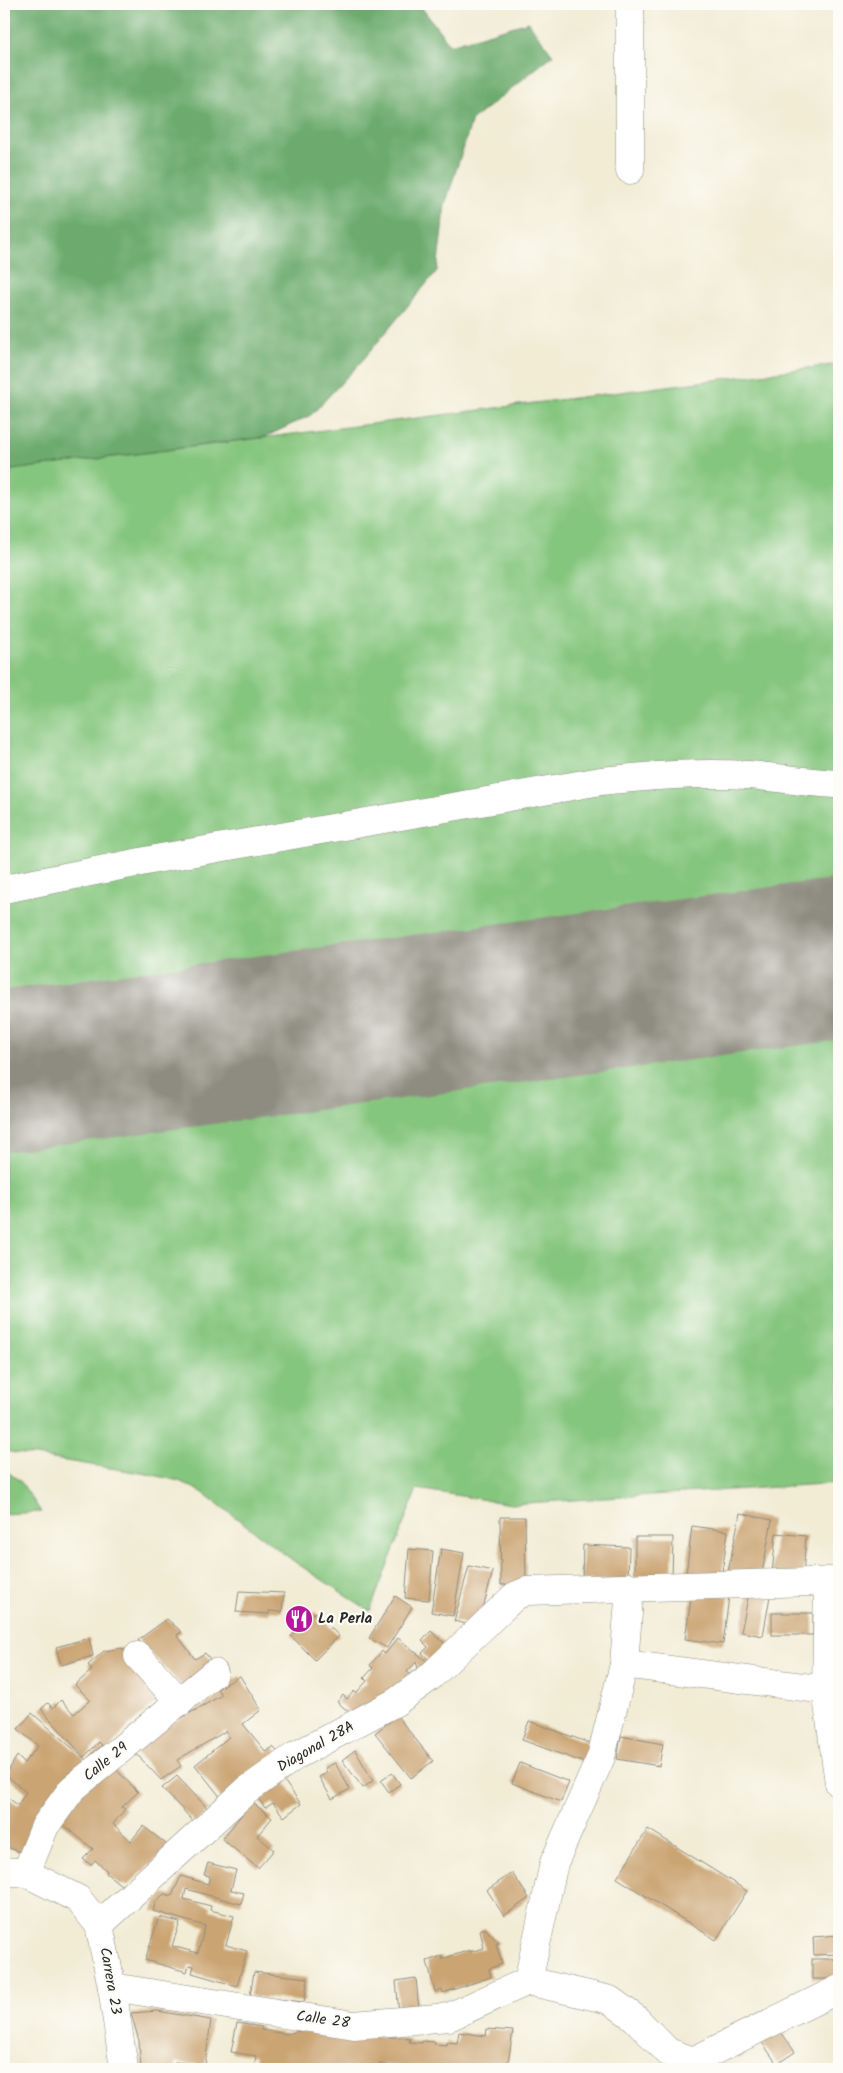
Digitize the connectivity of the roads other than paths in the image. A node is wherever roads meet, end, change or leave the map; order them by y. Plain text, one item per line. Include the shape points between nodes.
1 (630, 4) edge
2 (630, 170) dead end
3 (839, 784) edge
4 (4, 889) edge
5 (834, 1581) edge
6 (630, 1587) junction
7 (138, 1656) dead end
8 (624, 1664) junction
9 (214, 1673) dead end
10 (826, 1690) junction
11 (180, 1702) junction
12 (839, 1783) edge
13 (15, 1872) edge
14 (100, 1925) junction
15 (528, 1981) junction
16 (112, 1987) junction
17 (839, 1989) edge
18 (124, 2069) edge

1 - 2 street
3 - 4 street via 748,775 674,774 601,781 161,858
5 - 6 street
5 - 10 street
6 - 8 street
6 - 14 street, Diagonal 28A via 528,1591 515,1596 430,1677 396,1702 295,1756 246,1791
7 - 11 street
8 - 10 street
8 - 15 street via 600,1757 554,1863
9 - 11 street, Calle 29
10 - 12 street
11 - 13 street, Calle 29 via 72,1789
13 - 14 street via 78,1900
14 - 16 street, Carrera 23
15 - 16 street, Calle 28 via 449,2017 354,2025
15 - 17 street via 610,2000 635,2018 668,2052 692,2061
16 - 18 street, Carrera 23

